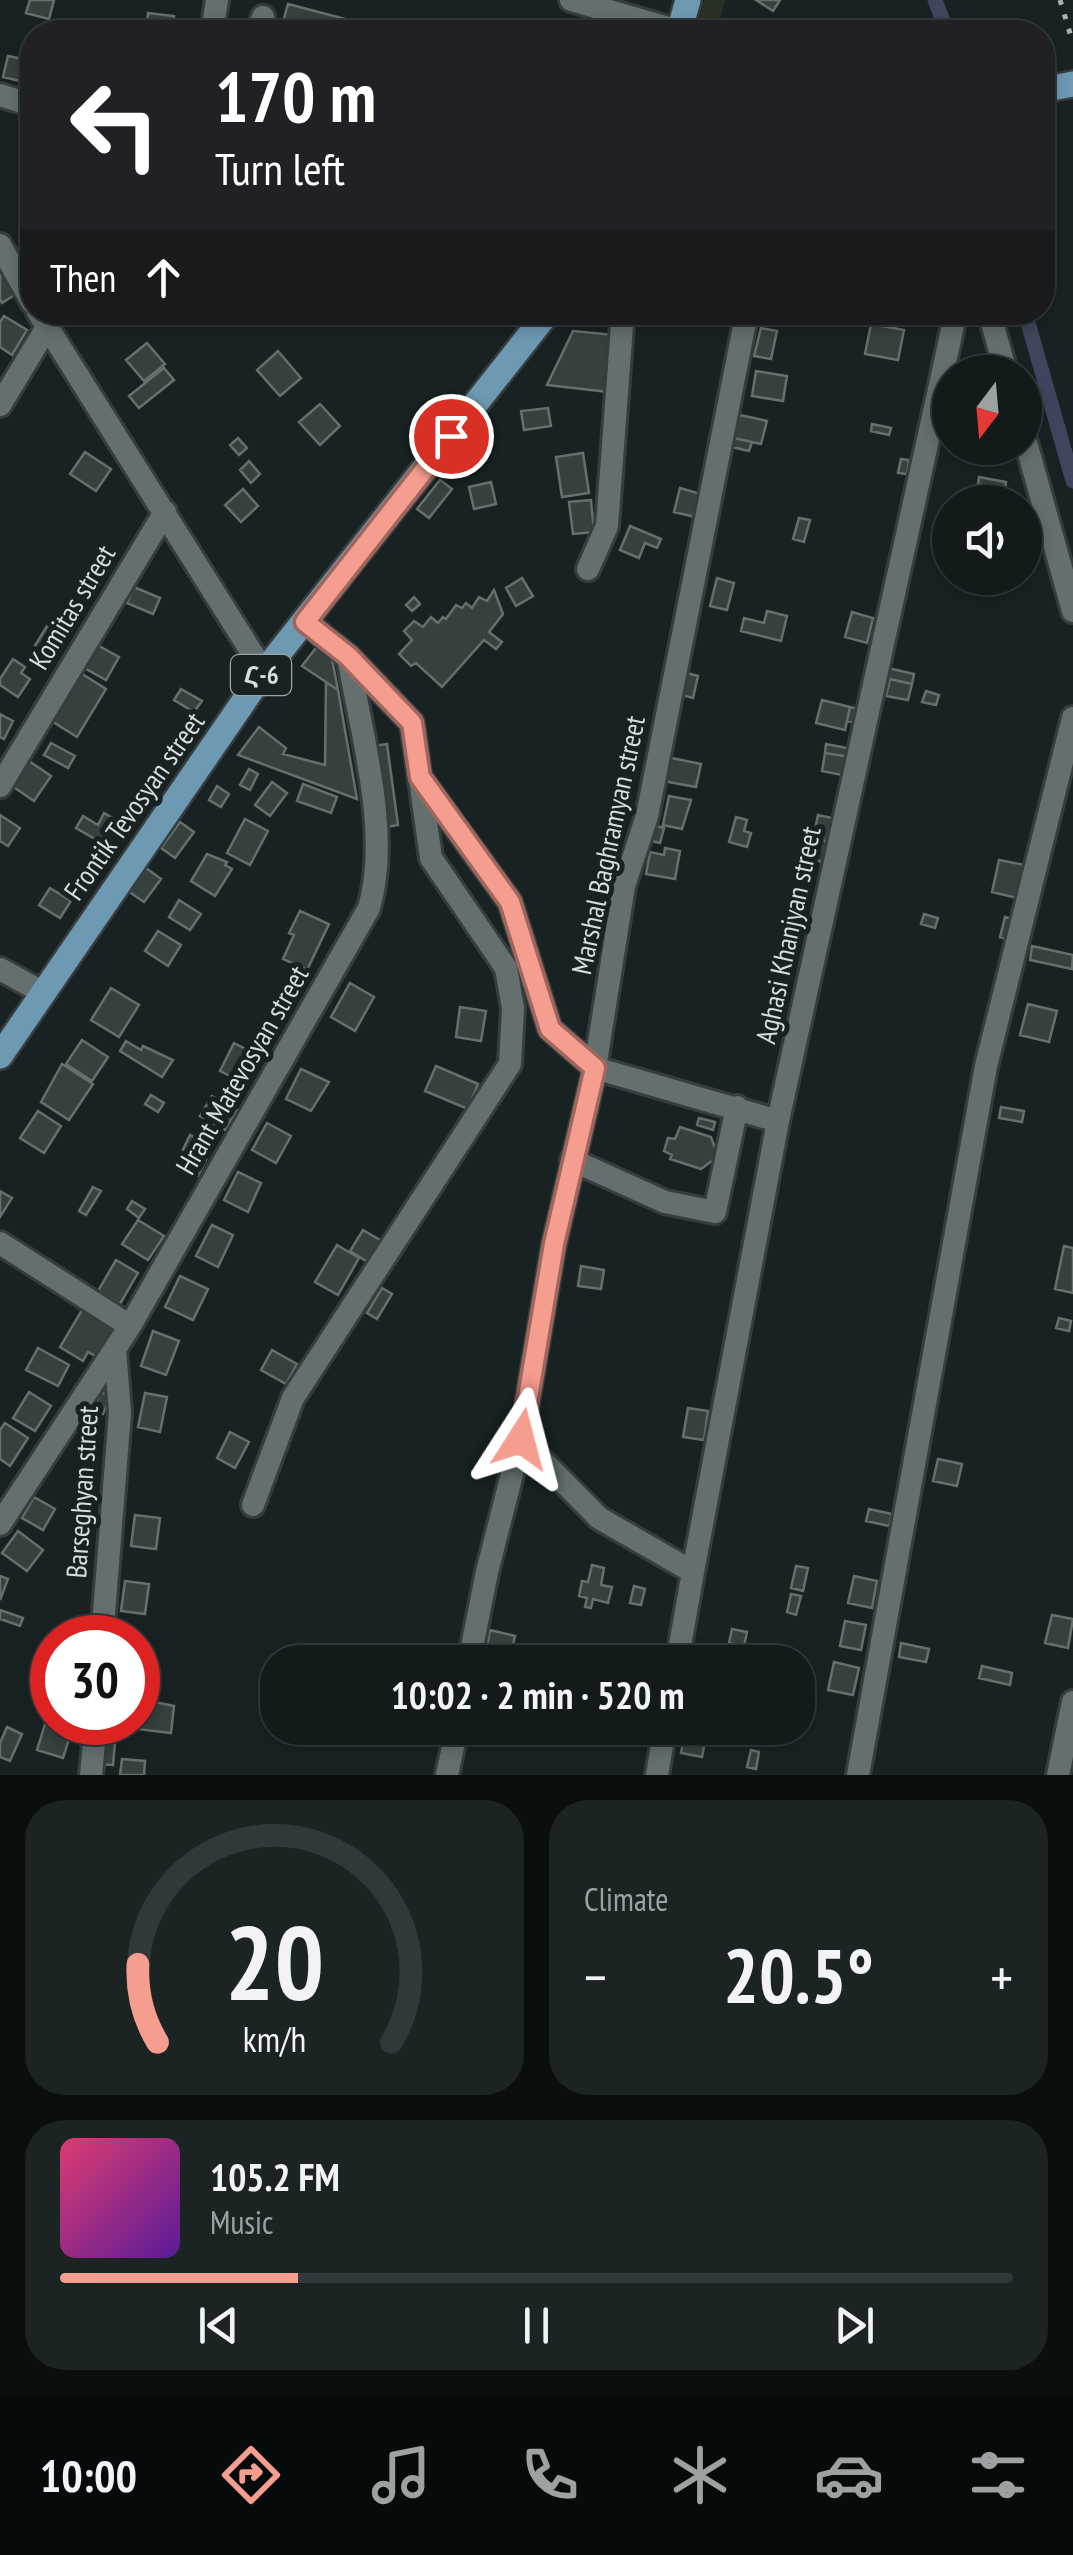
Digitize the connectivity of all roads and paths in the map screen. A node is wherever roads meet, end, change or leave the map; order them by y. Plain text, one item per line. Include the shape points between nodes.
1 (575, 1) edge
2 (639, 20) edge
3 (0, 245) edge
4 (20, 263) edge
5 (40, 325) edge
6 (45, 325) edge
7 (538, 325) edge
8 (622, 325) edge
9 (744, 325) edge
10 (953, 325) edge
11 (993, 325) edge
12 (1001, 355) edge
13 (0, 405) edge
14 (1032, 465) edge
15 (165, 512) junction
16 (588, 569) dead end
17 (1073, 610) edge
18 (305, 622) junction
19 (348, 656) junction
20 (264, 672) junction
21 (1073, 718) edge
22 (420, 777) junction
23 (0, 786) edge
24 (0, 969) edge
25 (42, 992) junction
26 (0, 1056) edge
27 (595, 1068) junction
28 (737, 1107) junction
29 (778, 1121) junction
30 (572, 1160) junction
31 (0, 1243) edge
32 (130, 1326) junction
33 (115, 1349) junction
34 (521, 1439) junction
35 (253, 1505) dead end
36 (0, 1524) edge
37 (693, 1572) junction
38 (104, 1615) edge
39 (473, 1645) edge
40 (680, 1645) edge
41 (1073, 1702) edge
42 (94, 1745) edge
43 (454, 1745) edge
44 (662, 1745) edge
45 (92, 1775) edge
46 (448, 1775) edge
47 (657, 1775) edge
48 (858, 1775) edge
49 (1058, 1775) edge

1 - 2 street
3 - 4 street
5 - 13 street
6 - 15 street
7 - 18 main road, Frontik Tevosyan street / Հ-6
8 - 16 street via 608,526
9 - 27 street, Marshal Baghramyan street via 647,816 624,886
10 - 29 street, Aghasi Khanjyan street
11 - 12 street
14 - 17 street
15 - 20 street
15 - 23 street, Komitas street
18 - 19 street
18 - 20 main road, Frontik Tevosyan street / Հ-6
19 - 22 street via 412,723
19 - 32 street, Hrant Matevosyan street via 378,831 368,908
20 - 25 main road, Frontik Tevosyan street / Հ-6
21 - 48 street via 986,1066
22 - 27 street via 510,902 550,1029
22 - 35 street via 430,858 506,968 510,1064 293,1398
24 - 25 street
25 - 26 main road, Frontik Tevosyan street / Հ-6
27 - 28 street
27 - 30 street, Marshal Baghramyan street
28 - 29 street
28 - 30 street via 715,1212 665,1202
29 - 37 street, Aghasi Khanjyan street
30 - 34 street, Marshal Baghramyan street
31 - 32 street
32 - 33 street, Hrant Matevosyan street
33 - 36 street, Hrant Matevosyan street
33 - 38 street, Barseghyan street via 120,1414
34 - 37 street via 598,1518
34 - 39 street, Marshal Baghramyan street
37 - 40 street
41 - 49 street
42 - 45 street
43 - 46 street
44 - 47 street

